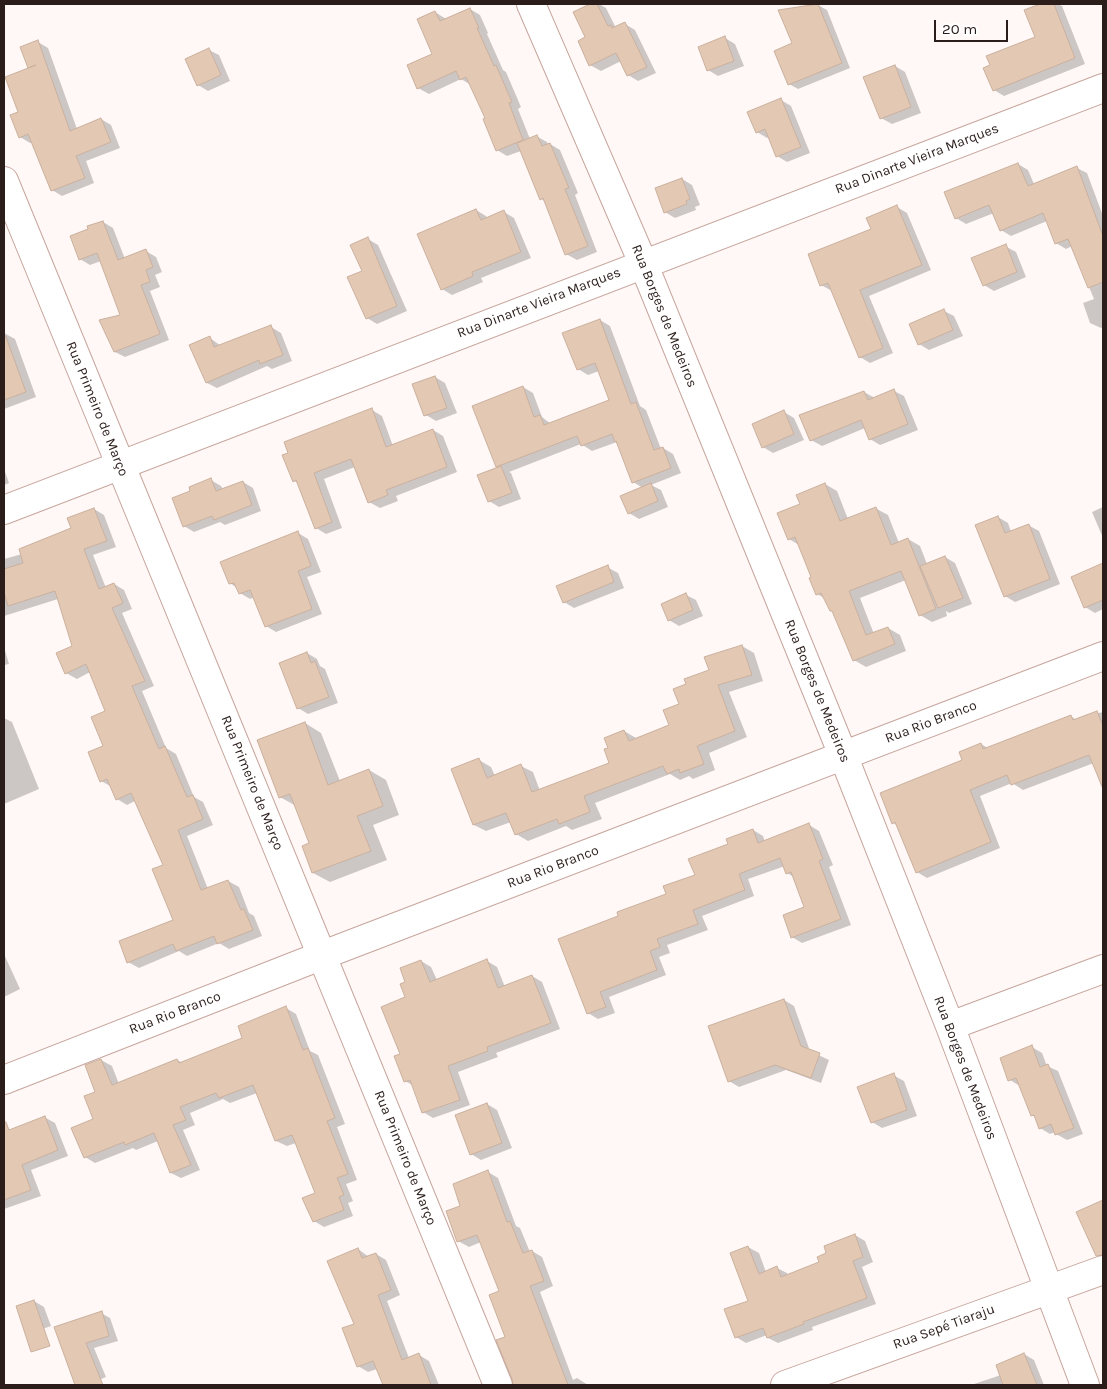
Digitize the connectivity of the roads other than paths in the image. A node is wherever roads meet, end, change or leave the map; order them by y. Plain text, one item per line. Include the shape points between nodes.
1 (531, 4) edge
2 (1103, 88) edge
3 (4, 181) edge
4 (643, 263) junction
5 (120, 465) junction
6 (4, 510) edge
7 (1103, 656) edge
8 (843, 755) junction
9 (323, 955) junction
10 (1103, 969) edge
11 (950, 1026) junction
12 (4, 1080) edge
13 (1103, 1270) edge
14 (1049, 1289) junction
15 (498, 1385) edge
16 (785, 1385) edge
17 (1085, 1385) edge

1 - 4 street, Rua Borges de Medeiros
2 - 4 street, Rua Dinarte Vieira Marques
3 - 5 street, Rua Primeiro de Março
4 - 5 street, Rua Dinarte Vieira Marques
4 - 8 street, Rua Borges de Medeiros
5 - 6 street, Rua Dinarte Vieira Marques
5 - 9 street, Rua Primeiro de Março
7 - 8 street, Rua Rio Branco
8 - 9 street, Rua Rio Branco
8 - 11 street, Rua Borges de Medeiros
9 - 12 street, Rua Rio Branco
9 - 15 street, Rua Primeiro de Março
10 - 11 street
11 - 14 street, Rua Borges de Medeiros
13 - 14 street, Rua Sepé Tiaraju
14 - 16 street, Rua Sepé Tiaraju
14 - 17 street, Rua Borges de Medeiros

